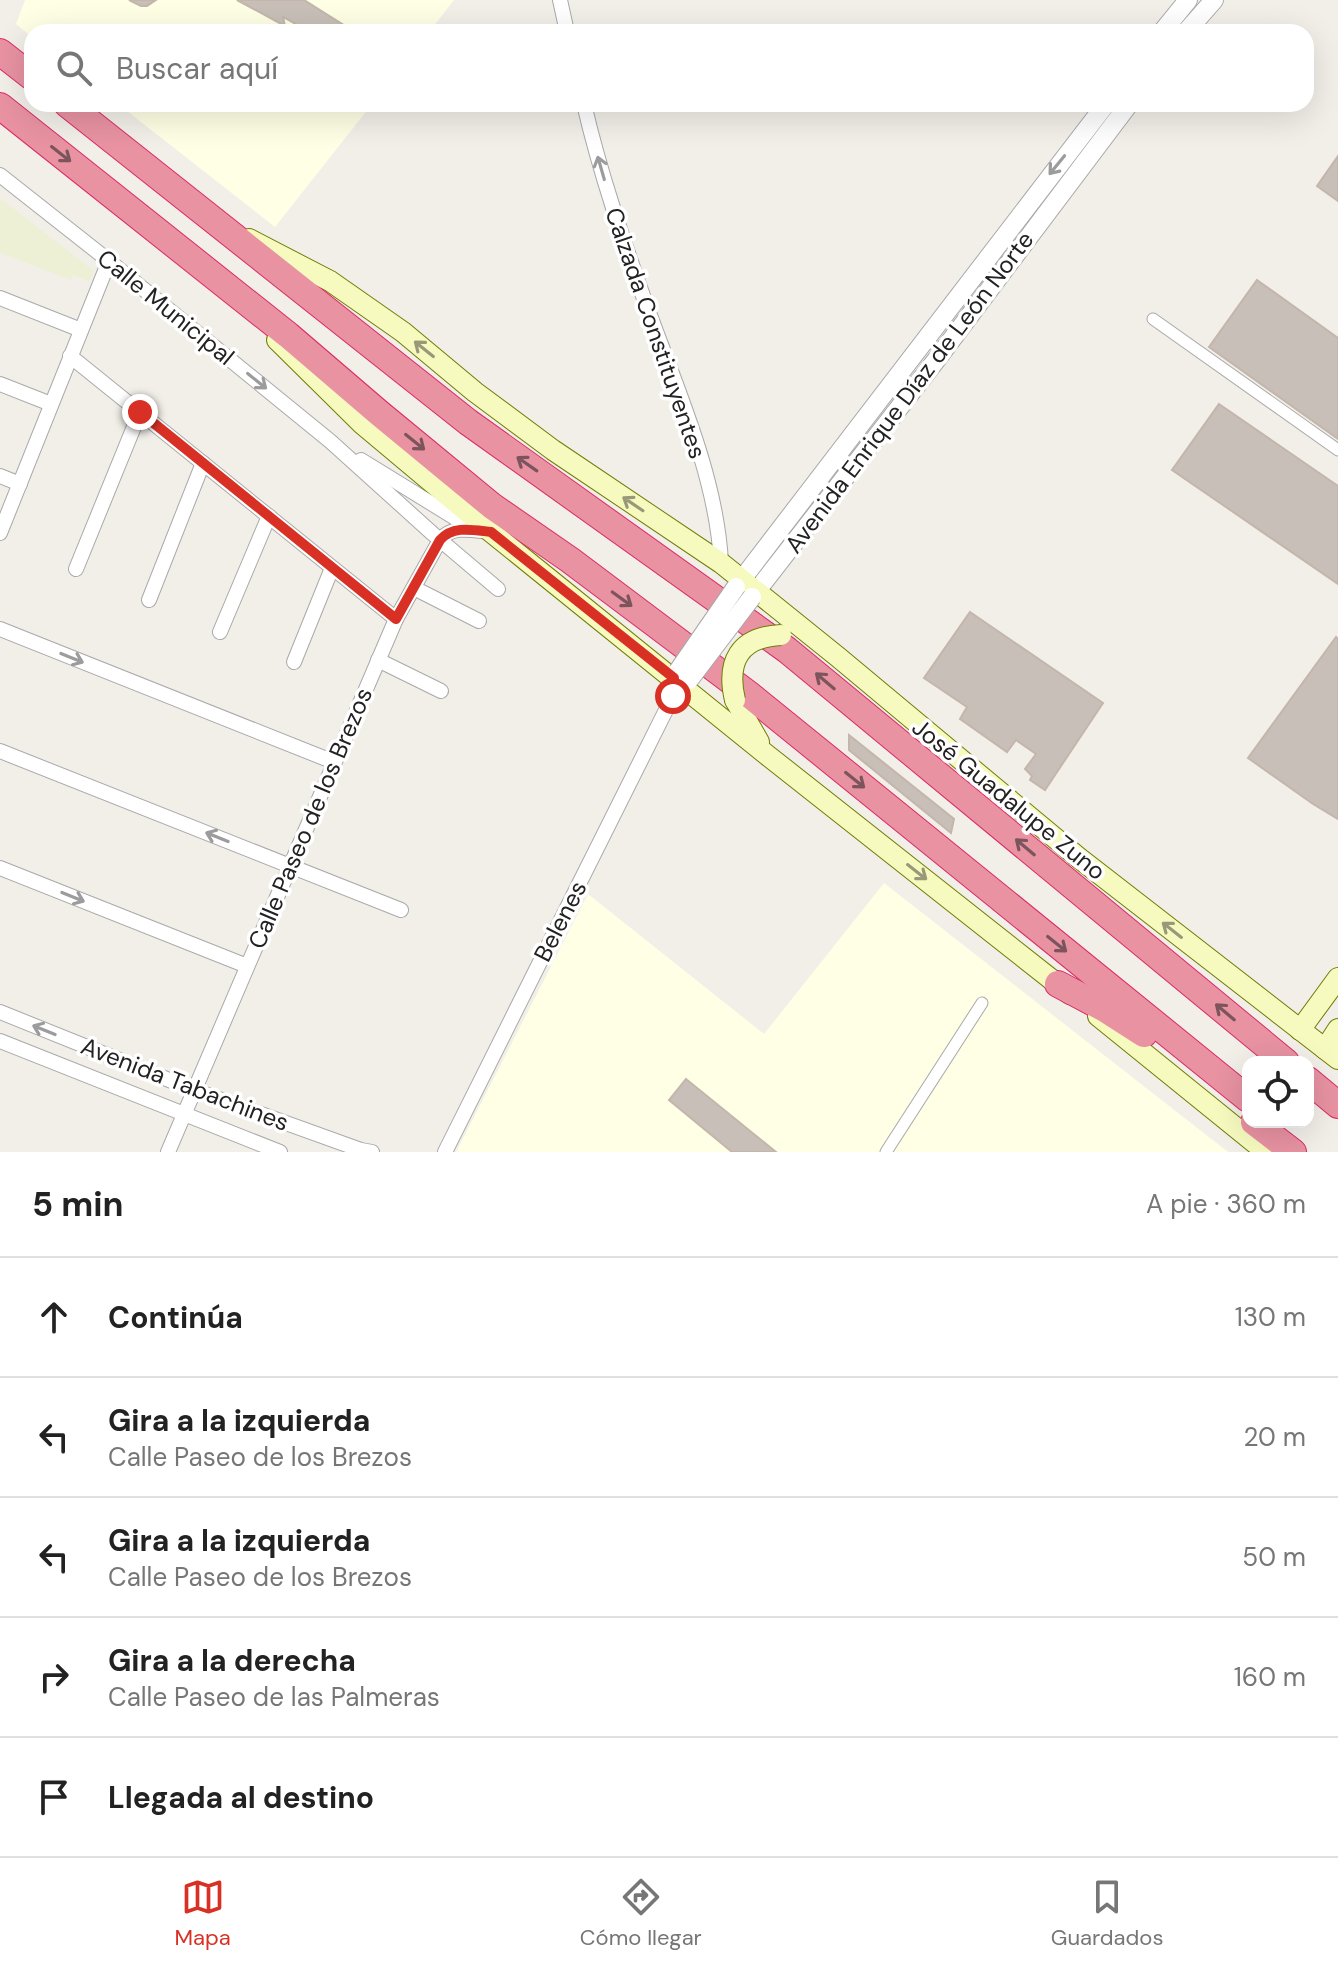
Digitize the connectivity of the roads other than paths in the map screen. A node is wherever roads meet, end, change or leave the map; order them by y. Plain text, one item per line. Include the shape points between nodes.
1 (560, 0) edge
2 (1188, 0) edge
3 (1214, 0) edge
4 (565, 24) edge
5 (1168, 24) edge
6 (1193, 24) edge
7 (0, 52) edge
8 (24, 71) edge
9 (0, 106) edge
10 (77, 112) edge
11 (586, 112) edge
12 (1100, 112) edge
13 (1123, 112) edge
14 (0, 175) edge
15 (221, 225) junction
16 (109, 261) junction
17 (224, 283) junction
18 (0, 298) edge
19 (1153, 319) dead end
20 (81, 330) junction
21 (70, 356) junction
22 (0, 384) edge
23 (51, 404) junction
24 (140, 412) junction
25 (330, 441) junction
26 (1338, 450) edge
27 (203, 463) junction
28 (0, 476) edge
29 (20, 484) junction
30 (269, 516) junction
31 (483, 531) junction
32 (0, 533) edge
33 (440, 540) junction
34 (721, 563) junction
35 (332, 568) junction
36 (76, 569) dead end
37 (414, 588) junction
38 (747, 588) junction
39 (498, 589) dead end
40 (149, 600) dead end
41 (396, 619) junction
42 (479, 621) dead end
43 (0, 629) edge
44 (220, 632) dead end
45 (838, 657) junction
46 (378, 660) junction
47 (294, 662) dead end
48 (680, 683) junction
49 (441, 691) dead end
50 (0, 751) edge
51 (767, 755) junction
52 (334, 762) junction
53 (290, 866) junction
54 (0, 868) edge
55 (401, 910) dead end
56 (247, 966) junction
57 (1338, 978) edge
58 (1058, 984) joint
59 (982, 1003) dead end
60 (0, 1012) edge
61 (1338, 1029) edge
62 (1300, 1030) junction
63 (0, 1041) edge
64 (1332, 1054) edge
65 (1279, 1056) edge
66 (1314, 1085) edge
67 (194, 1090) junction
68 (1242, 1094) edge
69 (1338, 1105) edge
70 (184, 1114) junction
71 (1283, 1128) edge
72 (1253, 1137) edge
73 (447, 1150) edge
74 (168, 1152) edge
75 (280, 1152) edge
76 (372, 1152) edge
77 (431, 1152) edge
78 (886, 1152) edge
79 (1293, 1152) edge
80 (1313, 1152) edge

1 - 4 street
2 - 5 street
3 - 6 street
7 - 8 highway
9 -> 17 highway
10 - 15 highway
34 -> 11 street, Calzada Constituyentes via 697,448 613,210
12 -> 38 street, Avenida Enrique Díaz de León Norte
13 - 38 street, Avenida Enrique Díaz de León Norte via 937,359
14 - 16 street, Calle Municipal
34 -> 15 main road, José Guadalupe Zuno via 553,450 330,281
65 -> 15 highway via 787,650 468,422
16 - 20 street
16 -> 25 street, Calle Municipal
17 - 31 main road via 339,403
17 -> 68 highway via 492,506 751,696
18 - 20 street
19 - 26 street
20 - 21 street
21 - 23 street
21 - 24 street
22 - 23 street
23 - 29 street
24 - 27 street
24 - 36 street
25 - 31 street, Calle Municipal
25 - 33 street, Calle Municipal
27 - 30 street
27 - 40 street
28 - 29 street
29 - 32 street
30 - 35 street
30 - 44 street
31 - 33 street via 455,530
31 - 48 main road
33 - 37 street, Calle Paseo de los Brezos
33 - 39 street, Calle Municipal
34 - 38 main road, José Guadalupe Zuno
35 - 41 street
35 - 47 street
37 - 41 street, Calle Paseo de los Brezos
37 - 42 street
38 - 45 main road, José Guadalupe Zuno
38 - 48 street, Avenida Enrique Díaz de León Norte, bridge
41 - 46 street, Calle Paseo de los Brezos
43 -> 52 street
45 - 51 main road, bridge via 781,635 758,639 740,652 731,671 735,700
62 -> 45 main road, José Guadalupe Zuno via 1079,858
46 - 49 street
46 - 52 street, Calle Paseo de los Brezos
48 - 51 main road
48 - 73 street, Belenes
53 -> 50 street
51 -> 58 main road
52 - 53 street, Calle Paseo de los Brezos
53 - 55 street
53 - 56 street, Calle Paseo de los Brezos
54 -> 56 street
56 - 67 street, Calle Paseo de los Brezos
57 - 62 main road
58 - 72 highway via 1153,1040
59 - 78 street
67 -> 60 street, Avenida Tabachines
61 - 64 main road
62 - 64 main road, José Guadalupe Zuno
63 - 70 street, Avenida Tabachines
66 - 69 highway
67 - 70 street, Calle Paseo de los Brezos
67 - 76 street, Avenida Tabachines
70 - 74 street, Calle Paseo de los Brezos
70 - 75 street, Avenida Tabachines
71 - 80 highway
72 - 79 highway
73 - 77 street

